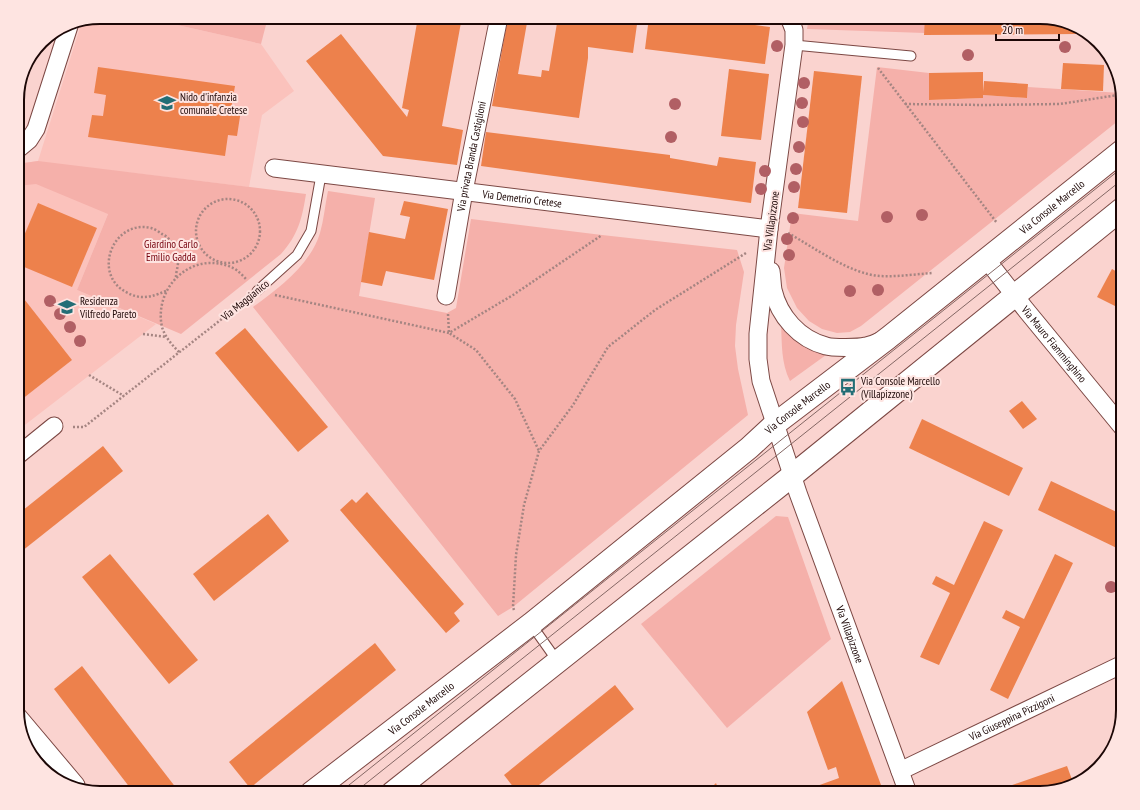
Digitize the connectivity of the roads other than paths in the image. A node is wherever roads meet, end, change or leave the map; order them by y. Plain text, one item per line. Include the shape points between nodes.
1 (498, 24) edge
2 (792, 24) edge
3 (67, 31) edge
4 (794, 45) junction
5 (911, 56) dead end
6 (24, 144) edge
7 (1116, 156) edge
8 (274, 168) dead end
9 (321, 175) junction
10 (464, 191) junction
11 (1116, 214) edge
12 (769, 229) junction
13 (986, 259) junction
14 (257, 290) road end
15 (446, 296) dead end
16 (1015, 296) junction
17 (888, 338) junction
18 (1116, 419) edge
19 (775, 424) junction
20 (54, 426) road end
21 (24, 450) edge
22 (793, 475) junction
23 (528, 626) junction
24 (558, 662) junction
25 (1116, 667) edge
26 (26, 726) edge
27 (900, 771) junction
28 (72, 780) edge
29 (320, 786) edge
30 (401, 786) edge
31 (905, 786) edge

1 - 10 street, Via privata Branda Castiglioni
2 - 4 street, Via Villapizzone
3 - 6 street via 36,129
4 - 5 lane
4 - 12 street, Via Villapizzone
7 - 13 main road, Via Console Marcello
8 - 9 street, Via Demetrio Cretese
9 - 10 street, Via Demetrio Cretese
9 - 14 lane, Via Maggianico via 311,231 297,255
10 - 12 street, Via Demetrio Cretese
10 - 15 street, Via privata Branda Castiglioni
11 - 16 main road
12 - 17 street via 773,290 781,311 793,328 826,346 865,347
12 - 19 street, Via Villapizzone via 758,334 758,359 761,381
13 - 16 street, Via Mauro Fiamminghino
13 - 17 main road, Via Console Marcello
16 - 18 street, Via Mauro Fiamminghino
16 - 22 main road
17 - 19 main road, Via Console Marcello
19 - 22 street, Via Villapizzone
19 - 23 main road, Via Console Marcello
20 - 21 street
22 - 24 main road
22 - 27 street, Via Villapizzone
23 - 24 lane
23 - 29 main road, Via Console Marcello
24 - 30 main road
25 - 27 street, Via Giuseppina Pizzigoni
26 - 28 street
27 - 31 street, Via Villapizzone

